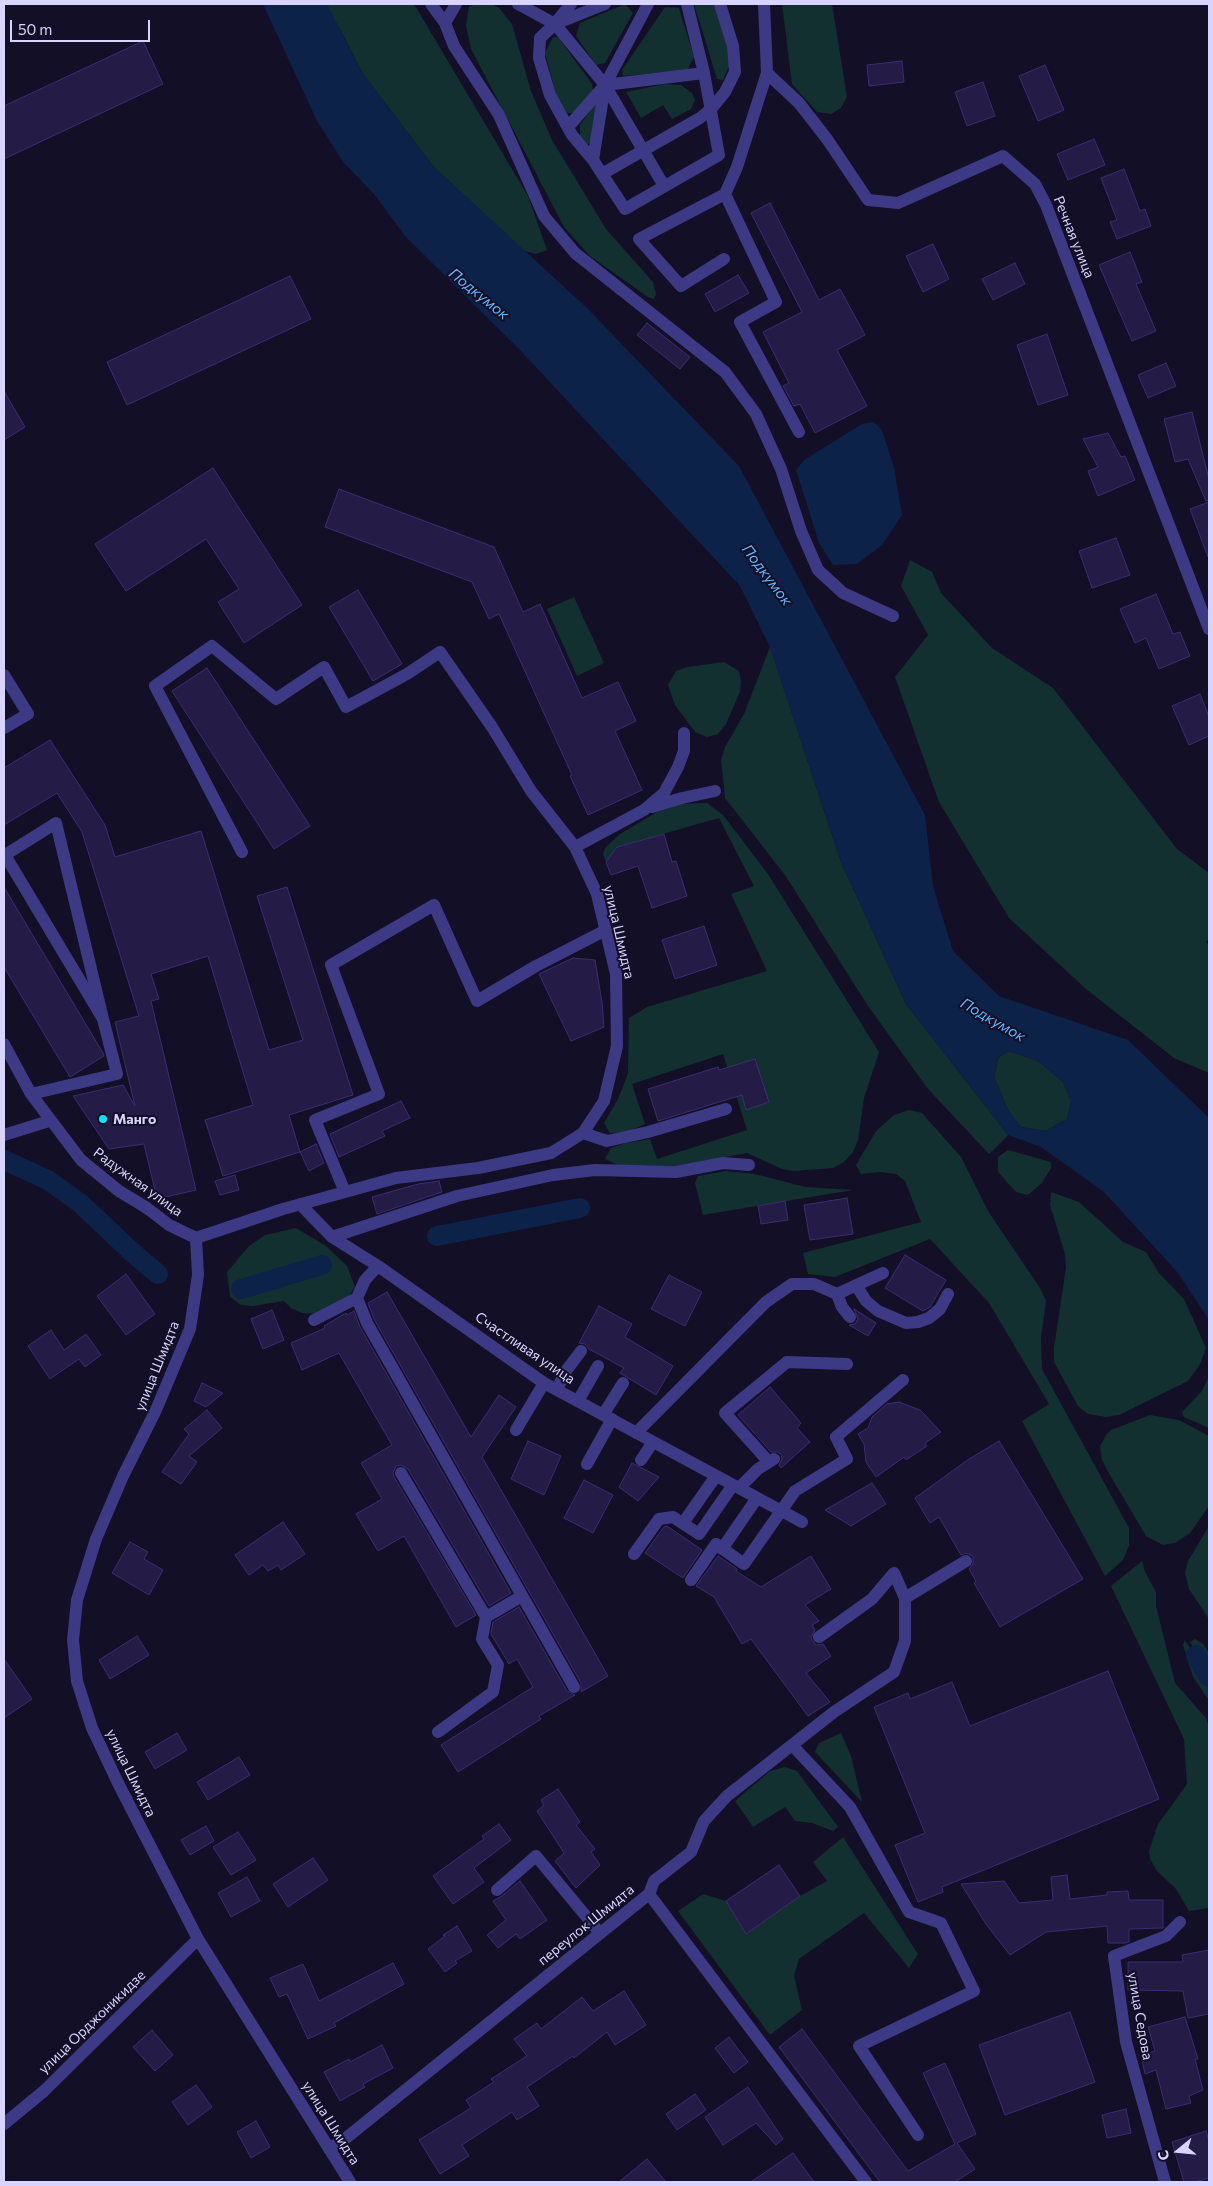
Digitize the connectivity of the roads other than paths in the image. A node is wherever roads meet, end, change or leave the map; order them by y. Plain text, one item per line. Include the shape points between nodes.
1 (432, 4) edge
2 (456, 4) edge
3 (518, 4) edge
4 (571, 4) edge
5 (605, 4) edge
6 (648, 4) edge
7 (687, 4) edge
8 (720, 4) edge
9 (764, 4) edge
10 (445, 23) junction
11 (555, 24) junction
12 (704, 73) junction
13 (767, 74) junction
14 (605, 85) junction
15 (712, 108) junction
16 (568, 127) junction
17 (643, 151) junction
18 (593, 160) junction
19 (602, 174) junction
20 (664, 186) junction
21 (725, 194) junction
22 (724, 260) dead end
23 (799, 432) dead end
24 (893, 616) dead end
25 (1209, 629) edge
26 (4, 675) edge
27 (4, 728) edge
28 (684, 732) dead end
29 (714, 791) dead end
30 (644, 810) junction
31 (575, 847) junction
32 (242, 852) dead end
33 (4, 856) edge
34 (606, 930) junction
35 (103, 1019) junction
36 (4, 1044) edge
37 (30, 1094) junction
38 (726, 1109) dead end
39 (49, 1120) junction
40 (583, 1133) junction
41 (4, 1135) edge
42 (750, 1165) dead end
43 (346, 1192) junction
44 (300, 1204) junction
45 (332, 1237) junction
46 (196, 1238) junction
47 (378, 1266) junction
48 (883, 1273) dead end
49 (856, 1285) junction
50 (837, 1294) junction
51 (948, 1294) dead end
52 (357, 1298) junction
53 (850, 1317) dead end
54 (314, 1320) dead end
55 (581, 1351) dead end
56 (848, 1364) dead end
57 (598, 1366) dead end
58 (903, 1380) dead end
59 (544, 1383) junction
60 (623, 1383) dead end
61 (556, 1390) junction
62 (578, 1401) junction
63 (608, 1417) junction
64 (516, 1430) dead end
65 (636, 1433) junction
66 (652, 1442) junction
67 (641, 1460) dead end
68 (587, 1464) dead end
69 (401, 1473) dead end
70 (716, 1476) junction
71 (736, 1487) junction
72 (757, 1498) junction
73 (782, 1511) junction
74 (802, 1522) dead end
75 (683, 1523) junction
76 (722, 1549) junction
77 (634, 1554) dead end
78 (966, 1561) dead end
79 (691, 1580) dead end
80 (522, 1596) junction
81 (905, 1598) junction
82 (486, 1617) junction
83 (819, 1637) dead end
84 (574, 1687) dead end
85 (438, 1732) dead end
86 (792, 1745) junction
87 (497, 1890) dead end
88 (649, 1894) junction
89 (1180, 1922) dead end
90 (600, 1934) junction
91 (198, 1939) junction
92 (4, 2124) edge
93 (918, 2135) dead end
94 (329, 2148) junction
95 (350, 2182) edge
96 (866, 2182) edge
97 (1165, 2182) edge

1 - 10 street
2 - 10 street
3 - 11 street
4 - 11 street
5 - 11 street
6 - 14 street
7 - 12 street
8 - 15 street via 733,46 735,72
9 - 13 street
10 - 24 street via 454,46 499,115 544,216 575,253 725,372 759,422 781,469 801,531 818,570 843,593
11 - 14 street
11 - 16 street via 540,38 538,58 550,95
12 - 14 street
12 - 15 street
13 - 21 street
13 - 25 street, Речная улица via 799,103 868,200 898,202 1003,156 1035,184
14 - 16 street
14 - 17 street
14 - 18 street
15 - 17 street
15 - 20 street via 719,155
16 - 18 street
17 - 19 street
17 - 20 street
18 - 19 street
19 - 20 street via 625,208
21 - 22 street via 639,239 681,286
21 - 23 street via 776,302 740,322
26 - 27 street via 28,714
28 - 30 street via 684,751 678,767 664,793
29 - 30 street
30 - 31 street
31 - 32 street, улица Шмидта via 531,791 440,652 407,674 346,706 324,667 276,699 212,646 155,686
31 - 34 street, улица Шмидта via 597,894
33 - 35 street
33 - 35 street via 56,823
34 - 40 street, улица Шмидта via 616,974 617,1046 604,1101
34 - 43 street via 477,1001 434,905 331,965 379,1094 315,1120
35 - 37 street via 117,1074
36 - 37 street, Радужная улица
37 - 39 street, Радужная улица
38 - 40 street via 607,1141
39 - 41 street
39 - 46 street, Радужная улица via 81,1160 98,1174 169,1225
40 - 43 street, улица Шмидта via 551,1153 478,1168 396,1178
42 - 45 street via 723,1163 676,1172 595,1170 553,1175 457,1196
43 - 44 street, улица Шмидта
44 - 45 street, Счастливая улица
44 - 46 street, улица Шмидта
45 - 47 street, Счастливая улица
46 - 91 street, улица Шмидта via 198,1275 190,1329 96,1539 77,1600 73,1640 77,1681 92,1728
47 - 52 street via 365,1280
47 - 59 street, Счастливая улица
48 - 49 street
49 - 50 street
49 - 51 street via 866,1301 878,1311 906,1323 929,1318 940,1309
50 - 53 street
50 - 65 street via 814,1284 792,1284 766,1302
52 - 54 street
52 - 80 street via 367,1323
55 - 61 street
56 - 71 street via 787,1362 725,1413 771,1460
57 - 62 street
58 - 73 street via 836,1437 847,1459 795,1491
59 - 61 street, Счастливая улица
59 - 64 street
60 - 63 street
61 - 62 street, Счастливая улица
62 - 63 street, Счастливая улица
63 - 65 street, Счастливая улица
63 - 68 street
65 - 66 street, Счастливая улица
66 - 67 street
66 - 70 street, Счастливая улица
69 - 82 street
70 - 71 street, Счастливая улица
70 - 75 street
71 - 72 street, Счастливая улица
71 - 75 street via 699,1534
72 - 73 street, Счастливая улица
72 - 76 street
73 - 74 street, Счастливая улица
73 - 76 street via 742,1569
75 - 77 street via 673,1517 659,1519
76 - 79 street via 716,1544
78 - 81 street
80 - 82 street
80 - 84 street
81 - 83 street via 894,1573 872,1598
81 - 86 street via 905,1641 894,1672
82 - 85 street via 482,1639 498,1666 494,1692
86 - 88 street via 727,1796 704,1821 691,1852 654,1881
86 - 93 street via 850,1807 909,1912 941,1923 974,1991 859,2046
87 - 90 street via 536,1856
88 - 90 street, переулок Шмидта
88 - 96 street, переулок Шмидта
89 - 97 street, улица Седова via 1166,1936 1114,1956 1126,2042
90 - 94 street, переулок Шмидта via 346,2138
91 - 92 street, улица Орджоникидзе via 44,2090
91 - 94 street, улица Шмидта
94 - 95 street, улица Шмидта

